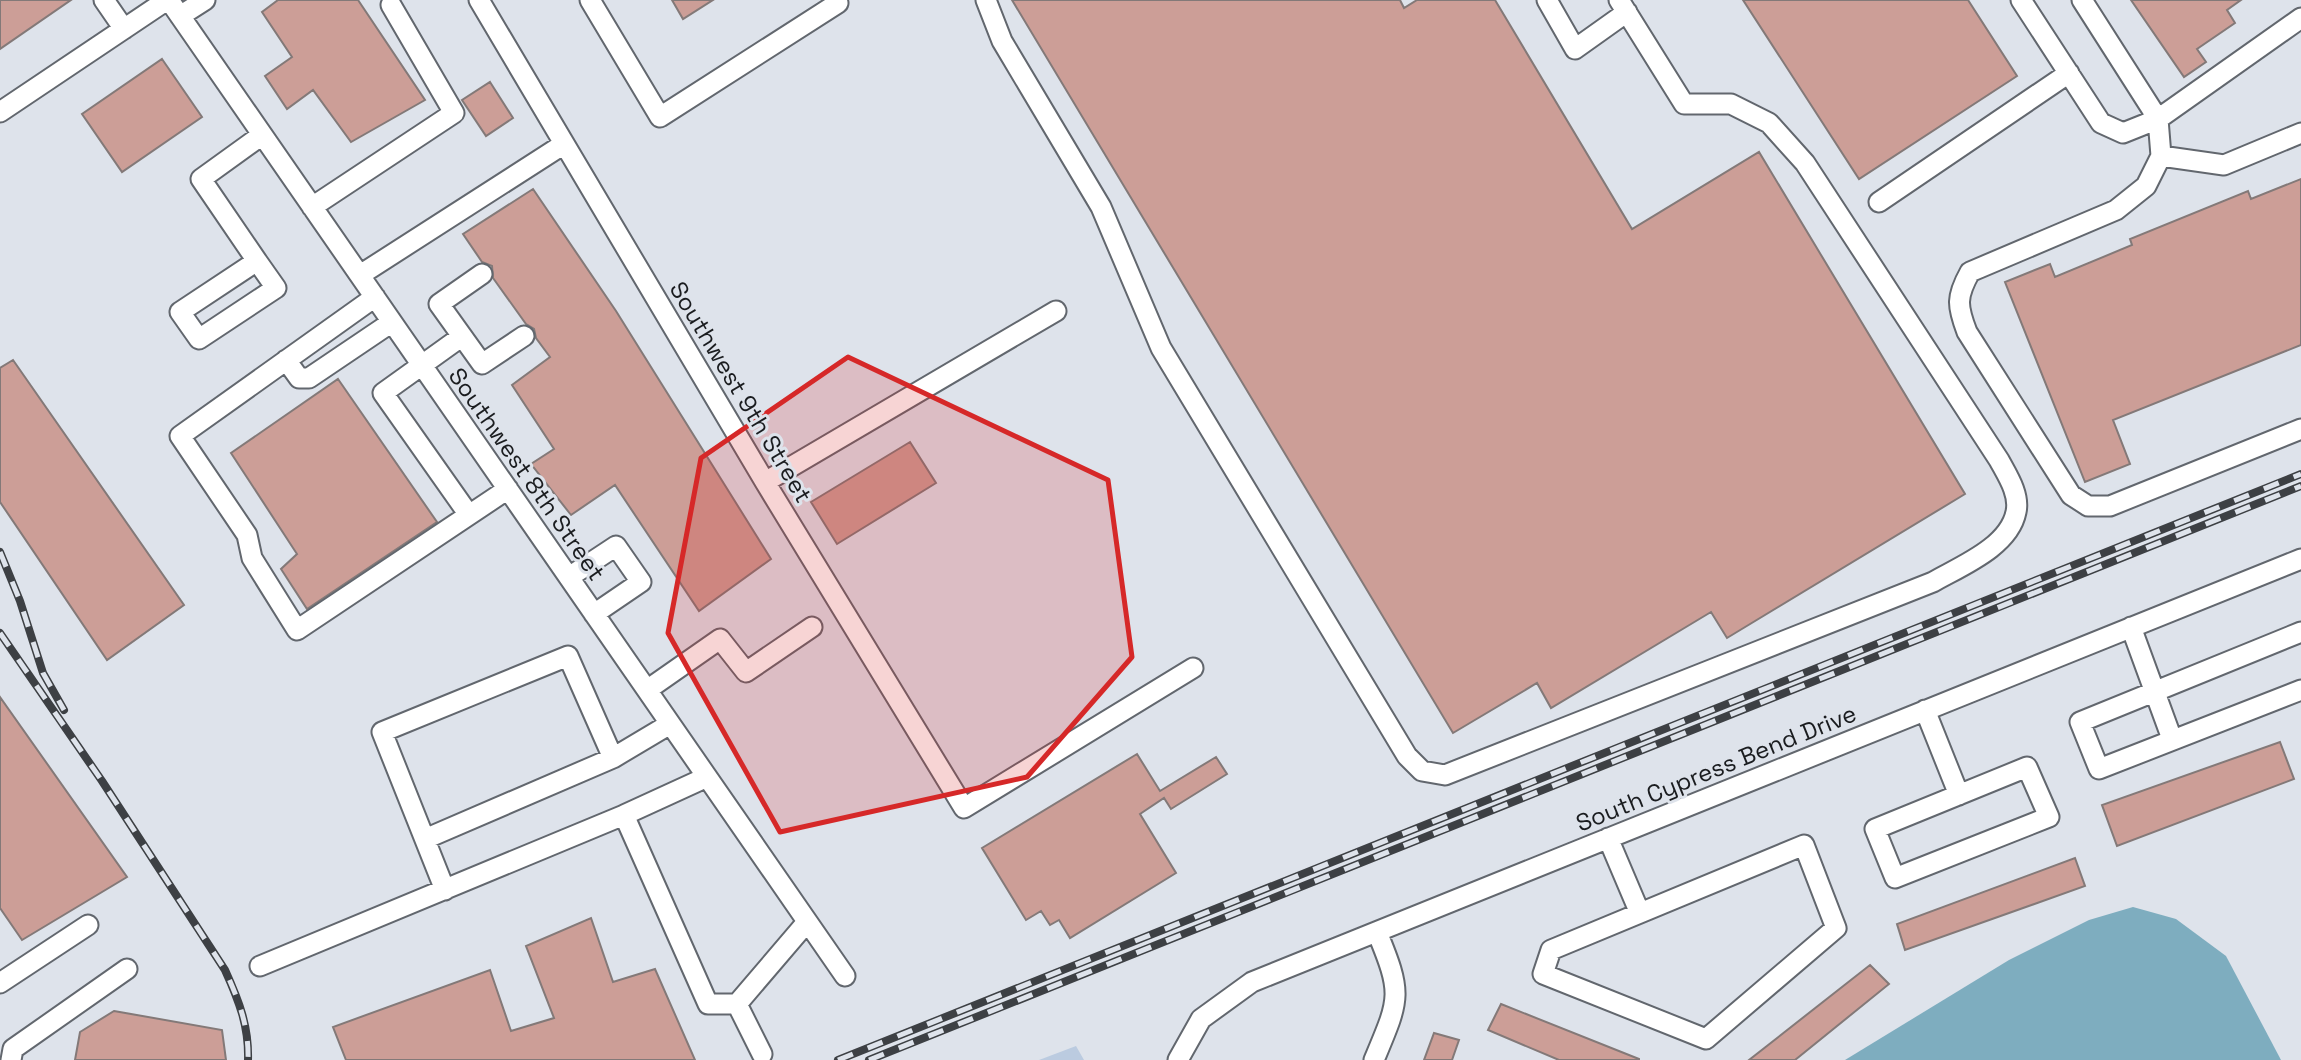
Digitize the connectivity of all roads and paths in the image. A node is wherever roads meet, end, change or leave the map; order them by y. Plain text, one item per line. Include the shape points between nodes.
1 (104, 0) edge
2 (205, 0) edge
3 (479, 0) edge
4 (590, 0) edge
5 (836, 0) edge
6 (986, 0) edge
7 (1547, 0) edge
8 (2021, 0) edge
9 (2082, 0) edge
10 (172, 5) edge
11 (391, 5) dead end
12 (1623, 6) edge
13 (2301, 18) edge
14 (124, 29) junction
15 (2069, 74) junction
16 (0, 113) edge
17 (2158, 118) junction
18 (2301, 133) edge
19 (262, 135) junction
20 (565, 144) junction
21 (2161, 156) junction
22 (1879, 202) dead end
23 (312, 207) junction
24 (257, 261) junction
25 (482, 274) dead end
26 (360, 275) junction
27 (374, 297) junction
28 (1056, 311) dead end
29 (392, 322) junction
30 (524, 336) dead end
31 (461, 337) junction
32 (286, 360) junction
33 (422, 365) junction
34 (2301, 429) edge
35 (765, 482) junction
36 (508, 489) junction
37 (469, 515) junction
38 (2301, 559) edge
39 (569, 577) junction
40 (594, 614) junction
41 (812, 627) dead end
42 (2131, 627) junction
43 (2301, 632) edge
44 (1193, 668) dead end
45 (647, 690) junction
46 (2301, 690) edge
47 (2154, 691) junction
48 (1925, 710) junction
49 (670, 724) junction
50 (2172, 739) junction
51 (614, 758) junction
52 (707, 777) junction
53 (1959, 795) junction
54 (624, 815) junction
55 (1608, 838) junction
56 (425, 839) junction
57 (445, 890) junction
58 (1639, 911) junction
59 (807, 922) junction
60 (88, 925) dead end
61 (1377, 932) junction
62 (260, 966) dead end
63 (127, 969) dead end
64 (845, 976) dead end
65 (0, 984) edge
66 (737, 1004) junction
67 (762, 1054) dead end
68 (11, 1060) edge
69 (1178, 1060) edge
70 (1374, 1060) edge

1 - 14 street
2 - 10 street
3 - 20 street, Southwest 9th Street
4 - 5 street via 660,117 838,3
6 - 12 street via 1002,41 1101,207 1161,348 1407,756 1422,771 1445,775 1933,582 2003,536 2017,511 2014,488 1999,460 1805,163 1769,123 1731,104 1684,104
7 - 12 street via 1575,49
8 - 15 street
9 - 17 street
10 - 14 street
10 - 19 street, Southwest 8th Street
11 - 23 street via 454,113
13 - 17 street
14 - 16 street
15 - 17 street via 2101,123 2123,133
15 - 22 street
17 - 21 street
18 - 21 street via 2224,165
19 - 23 street, Southwest 8th Street
19 - 24 street via 201,178
20 - 26 street
20 - 35 street, Southwest 9th Street
21 - 34 street via 2146,186 2116,210 1970,272 1960,290 1958,310 1967,332 2071,495 2088,506 2110,506
23 - 26 street, Southwest 8th Street
24 - 24 street via 180,312 199,339 276,288
25 - 31 street via 439,304
26 - 27 street, Southwest 8th Street
27 - 29 street, Southwest 8th Street
27 - 32 street
28 - 35 street
29 - 32 street via 309,378 299,378
29 - 33 street, Southwest 8th Street
30 - 31 street via 482,364
31 - 33 street
32 - 37 street via 180,436 247,535 252,558 297,630
33 - 36 street, Southwest 8th Street
33 - 37 street via 383,394
35 - 44 street, Southwest 9th Street via 964,808
36 - 37 street
36 - 39 street, Southwest 8th Street
38 - 42 street, South Cypress Bend Drive
39 - 40 street, Southwest 8th Street
39 - 40 street via 616,546 641,582
40 - 45 street, Southwest 8th Street
41 - 45 street via 746,672 720,639
42 - 47 street
42 - 48 street, South Cypress Bend Drive
43 - 47 street
45 - 49 street, Southwest 8th Street
46 - 50 street
47 - 50 street
47 - 50 street via 2080,722 2099,769
48 - 53 street
48 - 55 street, South Cypress Bend Drive
49 - 51 street
49 - 52 street, Southwest 8th Street
51 - 56 street
51 - 56 street via 568,656 382,732
52 - 54 street
52 - 59 street, Southwest 8th Street
53 - 53 street via 2027,767 2049,817 1895,878 1875,829
54 - 57 street
54 - 66 street via 708,1004
55 - 58 street
55 - 61 street, South Cypress Bend Drive
56 - 57 street
57 - 62 street
58 - 58 street via 1804,845 1836,928 1706,1039 1543,974 1551,950
59 - 64 street, Southwest 8th Street
59 - 66 street
60 - 65 street
61 - 69 street, South Cypress Bend Drive via 1252,982 1201,1019
61 - 70 street via 1397,992 1394,1012
63 - 68 street via 13,1049
66 - 67 street

